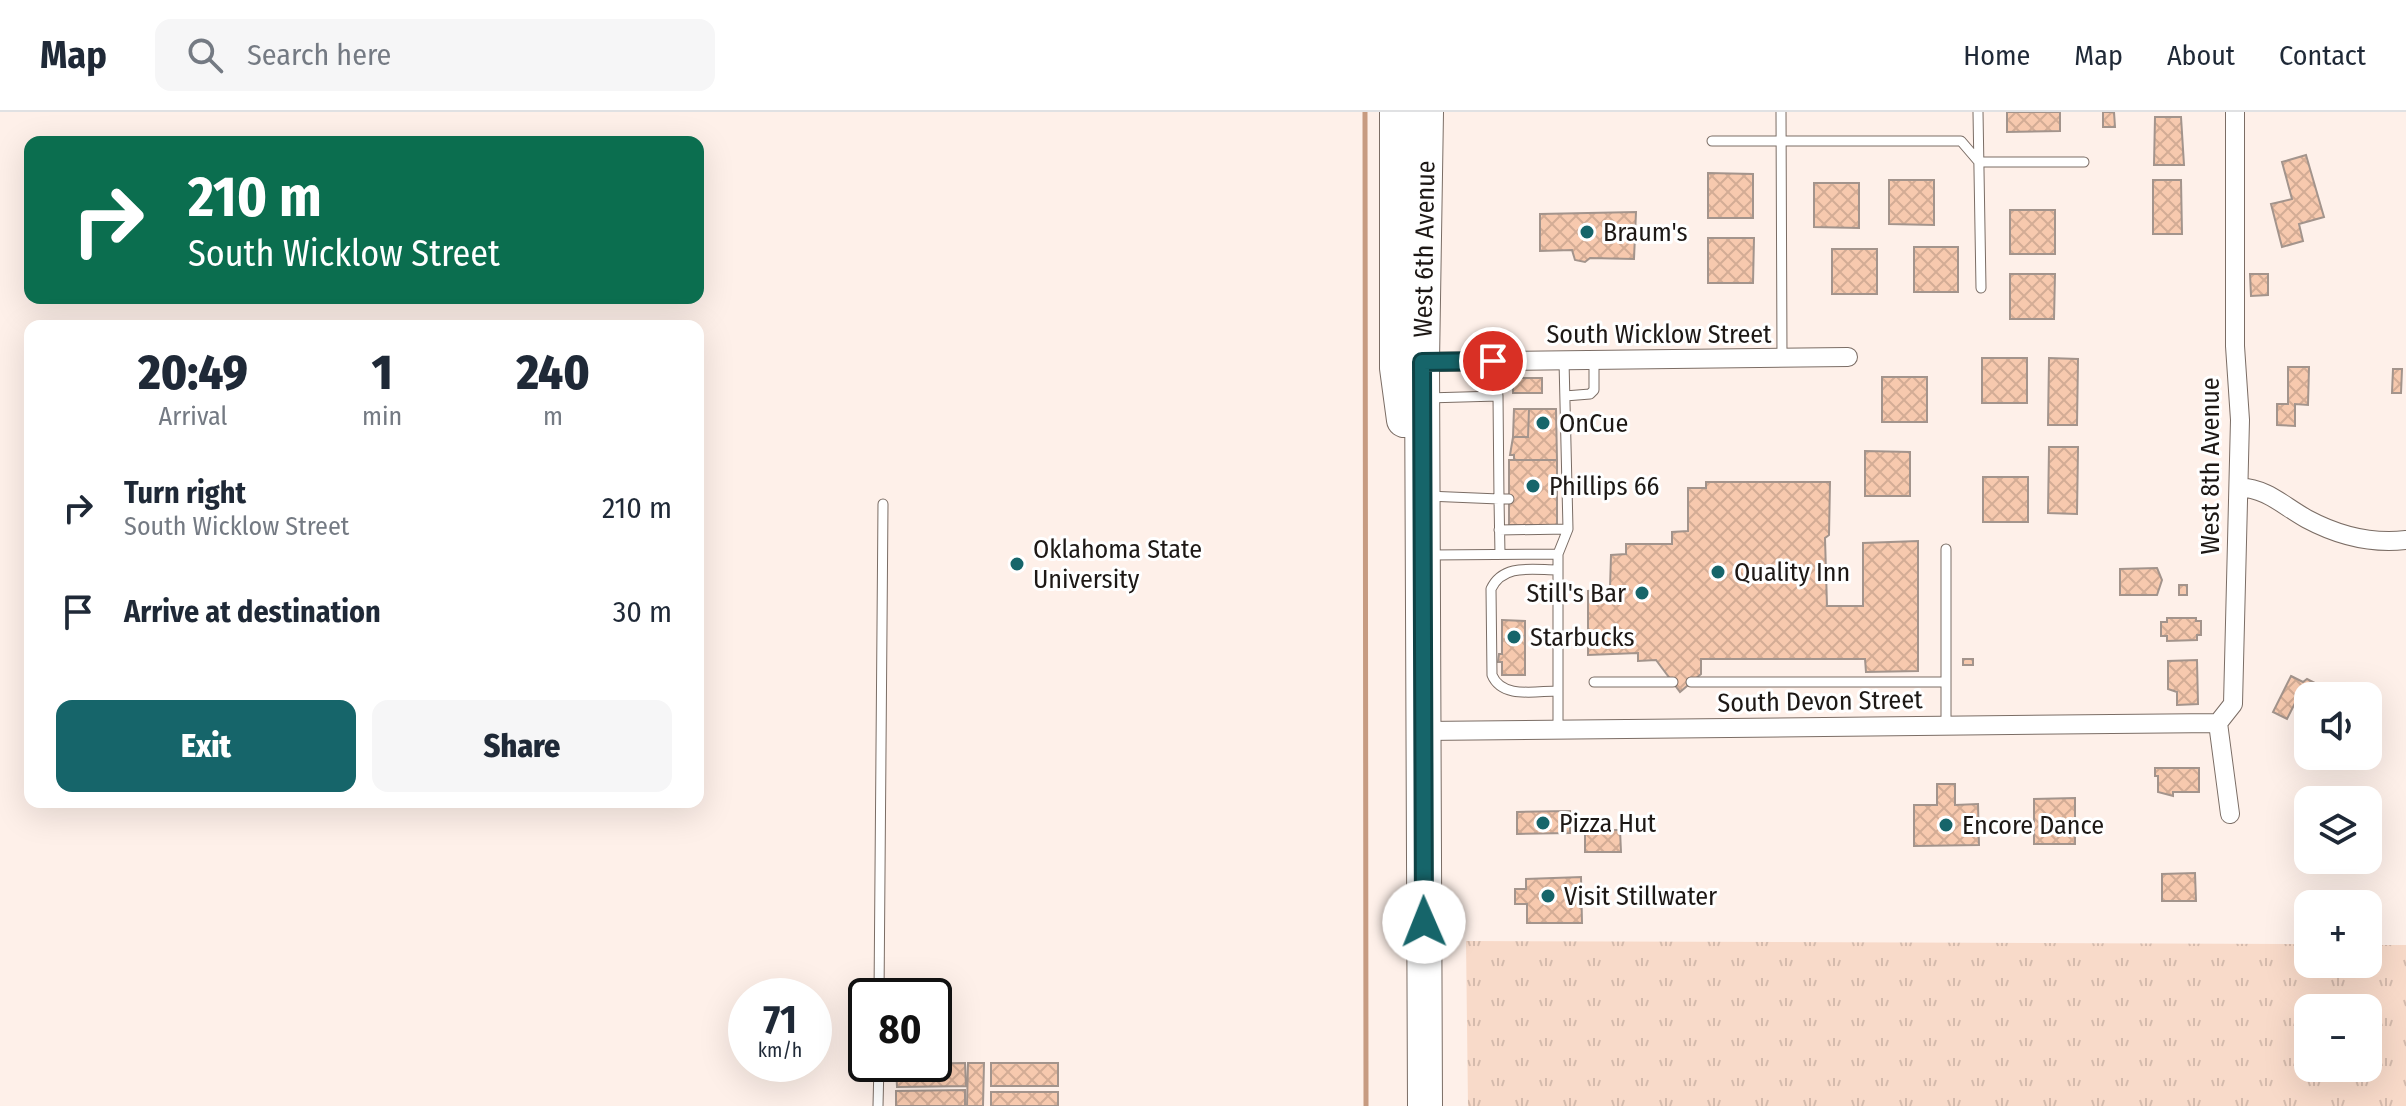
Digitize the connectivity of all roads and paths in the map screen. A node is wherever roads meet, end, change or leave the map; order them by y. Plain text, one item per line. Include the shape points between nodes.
1 (1397, 112) edge
2 (1426, 112) edge
3 (1781, 112) edge
4 (1978, 112) edge
5 (2235, 112) edge
6 (1712, 141) dead end
7 (1781, 141) junction
8 (1979, 162) junction
9 (2084, 162) dead end
10 (1981, 288) dead end
11 (1848, 357) dead end
12 (1782, 359) junction
13 (1493, 361) junction
14 (1564, 361) junction
15 (1594, 361) junction
16 (1422, 362) junction
17 (1498, 396) junction
18 (1565, 396) junction
19 (1422, 398) junction
20 (2239, 487) junction
21 (1424, 496) junction
22 (1504, 499) junction
23 (883, 504) dead end
24 (1568, 529) junction
25 (1499, 530) junction
26 (2406, 540) edge
27 (1946, 549) dead end
28 (1500, 554) junction
29 (1558, 554) junction
30 (1423, 555) junction
31 (1558, 570) junction
32 (1594, 682) dead end
33 (1673, 682) dead end
34 (1691, 682) dead end
35 (1946, 682) junction
36 (1558, 691) junction
37 (2218, 723) junction
38 (1946, 726) junction
39 (1558, 730) junction
40 (1423, 731) junction
41 (2230, 814) dead end
42 (879, 978) edge
43 (879, 1082) edge
44 (878, 1106) edge
45 (1425, 1106) edge

1 - 30 highway via 1397,368
2 - 16 highway, West 6th Avenue
3 - 7 lane
4 - 8 lane
5 - 20 street, West 8th Avenue
6 - 7 lane
7 - 8 lane via 1961,141
7 - 12 lane
8 - 9 lane
8 - 10 lane
11 - 12 street, South Wicklow Street
12 - 15 street, South Wicklow Street
13 - 14 street, South Wicklow Street
13 - 16 street, South Wicklow Street
13 - 17 lane
14 - 15 street, South Wicklow Street
14 - 18 lane
15 - 18 lane via 1594,390
16 - 19 highway, West 6th Avenue
17 - 19 lane
17 - 22 lane
18 - 24 lane via 1562,499
19 - 21 highway, West 6th Avenue
20 - 26 street via 2257,488 2337,533 2375,541
20 - 37 street, West 8th Avenue via 2233,704
21 - 22 lane
21 - 30 highway, West 6th Avenue
22 - 25 lane
23 - 42 lane
24 - 25 lane
24 - 29 lane
25 - 28 lane
27 - 35 lane
28 - 29 lane
28 - 30 lane
29 - 31 lane
30 - 40 highway, West 6th Avenue
31 - 36 lane
31 - 36 lane via 1504,572 1491,589 1496,684 1506,691
32 - 33 lane
34 - 35 lane
35 - 38 lane
36 - 39 lane
37 - 38 street, South Devon Street
37 - 41 street
38 - 39 street, South Devon Street
39 - 40 street, South Devon Street
40 - 45 highway, West 6th Avenue
43 - 44 lane

